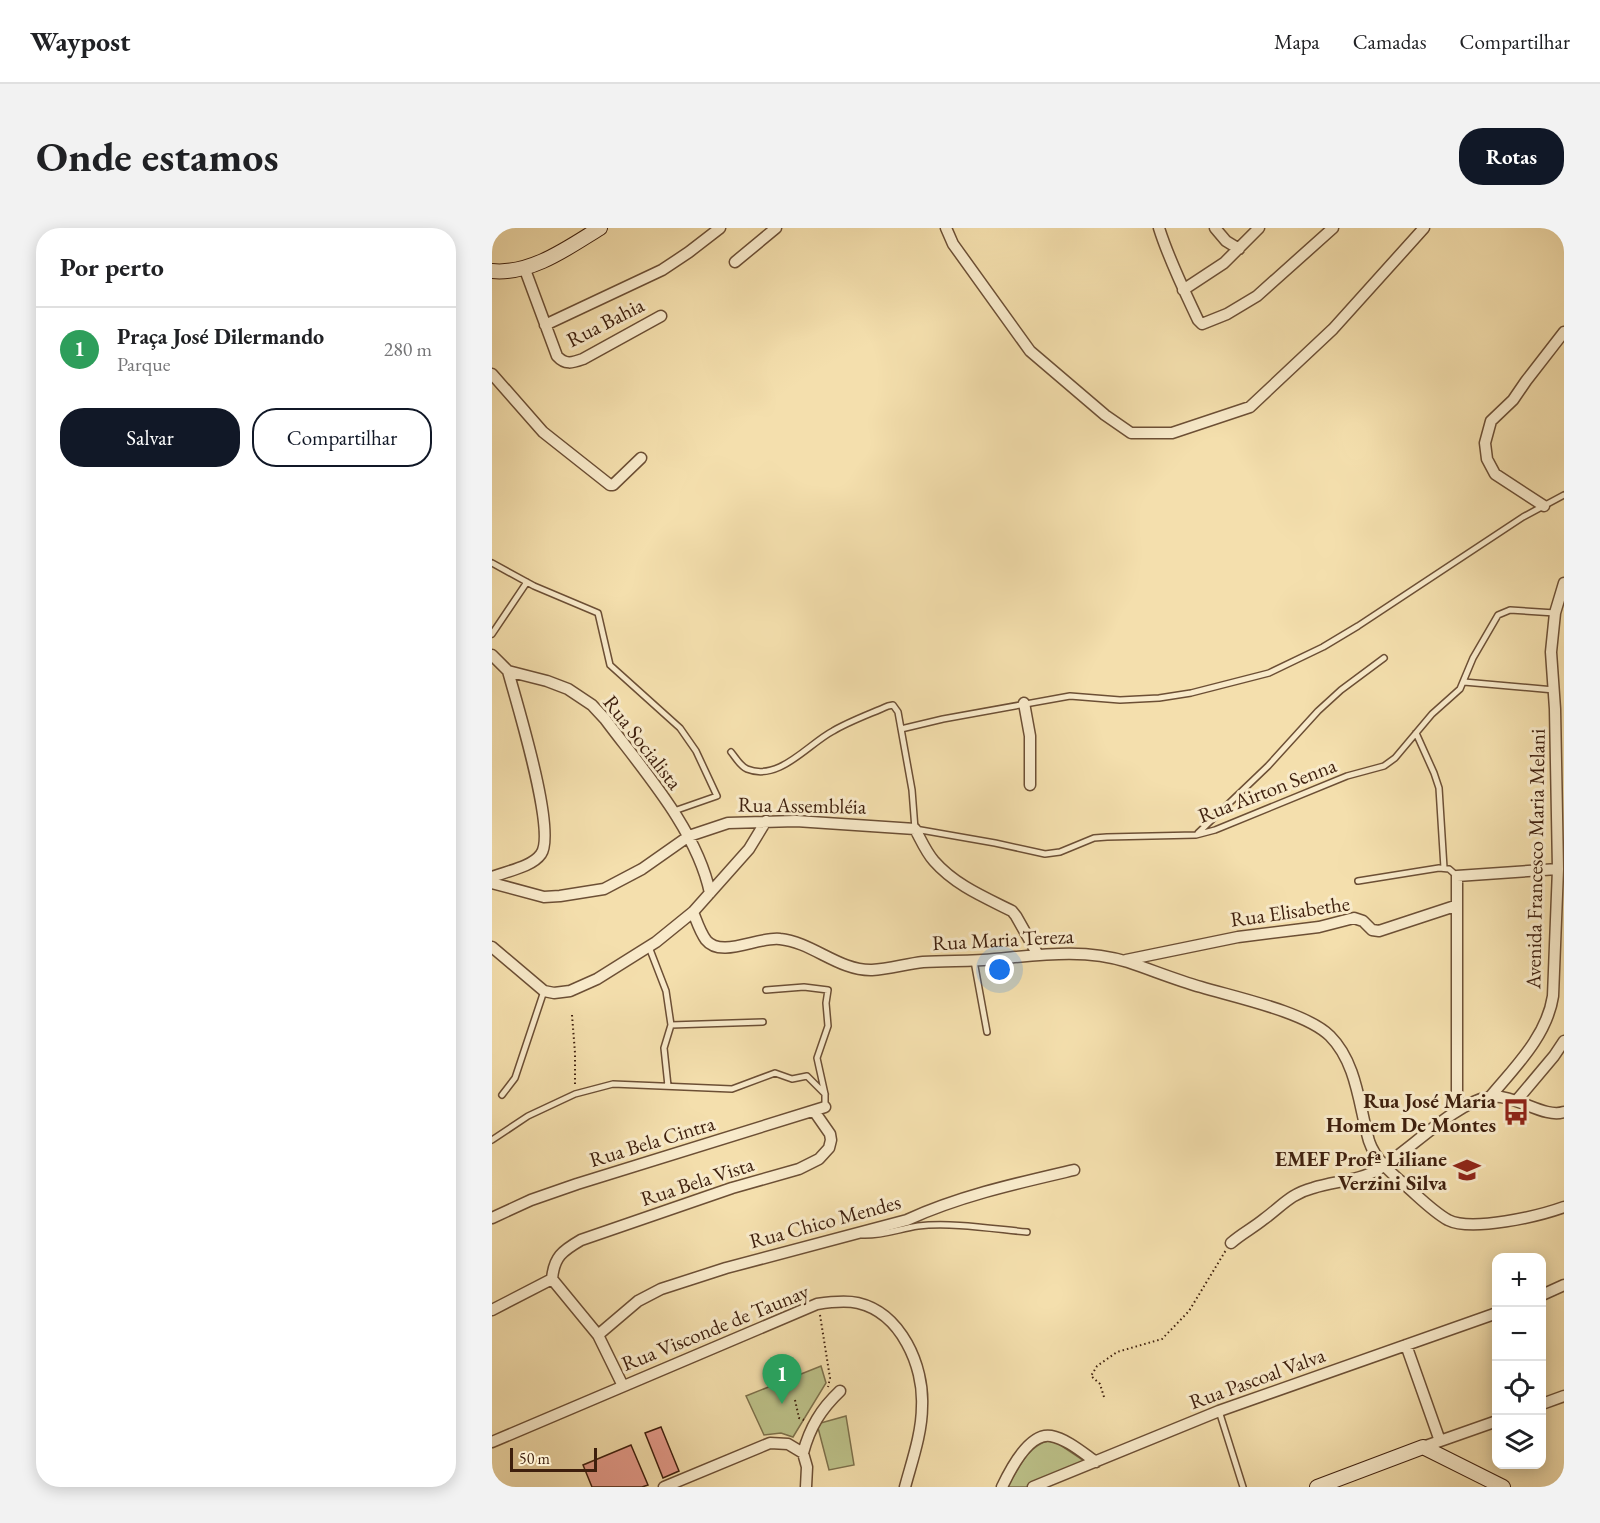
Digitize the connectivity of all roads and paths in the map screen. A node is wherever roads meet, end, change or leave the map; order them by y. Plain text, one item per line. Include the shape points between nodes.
1 (600, 228) edge
2 (720, 228) edge
3 (776, 228) edge
4 (946, 228) edge
5 (1159, 228) edge
6 (1215, 228) edge
7 (1259, 228) edge
8 (1333, 228) edge
9 (1425, 228) edge
10 (1239, 249) junction
11 (735, 262) dead end
12 (524, 267) junction
13 (492, 271) edge
14 (1183, 290) junction
15 (660, 316) dead end
16 (545, 325) junction
17 (1564, 332) edge
18 (492, 374) edge
19 (641, 458) dead end
20 (1564, 495) edge
21 (1544, 506) junction
22 (492, 563) edge
23 (527, 582) junction
24 (1564, 583) edge
25 (1556, 614) junction
26 (492, 634) edge
27 (492, 655) edge
28 (1384, 658) dead end
29 (508, 671) junction
30 (1464, 682) junction
31 (1554, 690) junction
32 (1024, 703) junction
33 (1560, 709) edge
34 (901, 729) junction
35 (1416, 733) junction
36 (731, 752) dead end
37 (1030, 785) dead end
38 (672, 812) junction
39 (766, 821) junction
40 (915, 829) junction
41 (1196, 835) junction
42 (689, 836) junction
43 (1444, 868) junction
44 (1558, 869) junction
45 (1456, 876) junction
46 (492, 877) edge
47 (1358, 881) dead end
48 (492, 883) edge
49 (710, 893) junction
50 (1455, 906) junction
51 (693, 912) junction
52 (492, 947) edge
53 (649, 947) junction
54 (1038, 955) junction
55 (974, 961) junction
56 (1124, 961) junction
57 (766, 990) dead end
58 (544, 991) junction
59 (572, 1015) dead end
60 (763, 1023) dead end
61 (671, 1025) junction
62 (987, 1032) dead end
63 (1564, 1041) edge
64 (668, 1086) junction
65 (575, 1094) junction
66 (825, 1094) junction
67 (502, 1095) dead end
68 (1490, 1097) junction
69 (1517, 1100) junction
70 (825, 1107) joint
71 (1457, 1111) junction
72 (814, 1112) junction
73 (1564, 1112) edge
74 (492, 1140) edge
75 (1384, 1165) junction
76 (1074, 1170) dead end
77 (1564, 1207) edge
78 (492, 1218) edge
79 (1027, 1232) dead end
80 (855, 1234) junction
81 (1231, 1243) joint
82 (552, 1279) junction
83 (1564, 1286) edge
84 (1546, 1293) edge
85 (817, 1304) junction
86 (495, 1306) edge
87 (1492, 1315) edge
88 (598, 1335) junction
89 (1406, 1345) junction
90 (623, 1386) junction
91 (840, 1391) dead end
92 (825, 1392) dead end
93 (1104, 1397) dead end
94 (1562, 1399) edge
95 (795, 1400) dead end
96 (1546, 1403) edge
97 (1219, 1411) junction
98 (803, 1419) dead end
99 (1492, 1423) edge
100 (1440, 1441) junction
101 (492, 1442) edge
102 (1424, 1447) junction
103 (803, 1453) junction
104 (1096, 1462) junction
105 (664, 1487) edge
106 (806, 1487) edge
107 (905, 1487) edge
108 (1002, 1487) edge
109 (1033, 1487) edge
110 (1243, 1487) edge
111 (1317, 1487) edge
112 (1503, 1487) edge

1 - 12 street
2 - 16 street via 662,270
3 - 11 street
4 - 9 street via 953,244 1030,351 1131,433 1172,433 1250,407 1333,329
5 - 14 street
6 - 10 street
7 - 10 street
8 - 14 street via 1257,296 1206,324 1198,320
10 - 14 street
12 - 13 street
12 - 16 street, Rua Bahia
15 - 16 street, Rua Bahia via 570,363 556,356
17 - 21 street via 1513,400 1491,421 1485,443 1486,459 1495,474
18 - 19 street via 543,432 610,485
20 - 21 lane
21 - 32 lane via 1358,626 1269,673 1158,698 1070,696
22 - 23 lane
23 - 26 lane
23 - 38 lane via 598,613 610,665 680,728 696,751 717,796
24 - 25 street, Avenida Francesco Maria Melani
25 - 30 lane, Rua Airton Senna via 1510,610 1498,615
25 - 31 street, Avenida Francesco Maria Melani via 1551,652
27 - 29 street, Rua Socialista
28 - 41 lane via 1318,711
29 - 38 street, Rua Socialista via 568,689 592,705
29 - 46 street via 537,783 546,844 535,860
30 - 31 lane
30 - 35 lane, Rua Airton Senna
31 - 33 street, Avenida Francesco Maria Melani
32 - 34 lane
32 - 37 street via 1030,736
33 - 44 street, Avenida Francesco Maria Melani
34 - 36 lane via 896,707 888,706 834,730 777,768 748,769
34 - 40 lane
35 - 41 lane, Rua Airton Senna via 1384,766 1347,776 1223,828
35 - 43 lane via 1438,788
38 - 42 street, Rua Socialista
39 - 40 street, Rua Assembléia
39 - 42 street, Rua Assembléia via 728,823
39 - 49 street via 749,849
40 - 41 lane, Rua Airton Senna via 1045,854 1094,838
40 - 54 street via 934,861 951,877 968,890 1012,911
42 - 48 street, Rua Assembléia via 642,869 604,889 544,897
42 - 49 street, Rua Socialista
43 - 45 lane
43 - 47 lane
44 - 45 street
44 - 68 street, Avenida Francesco Maria Melani via 1551,1009 1539,1037
45 - 50 street
49 - 51 street
50 - 56 street, Rua Elisabethe via 1379,931 1358,918 1349,919
50 - 71 street
51 - 53 street
51 - 55 street, Rua Maria Tereza via 706,940 716,947 778,938 870,970 924,962
52 - 58 street
53 - 58 street via 570,991
53 - 61 lane via 666,991
54 - 55 street, Rua Maria Tereza
54 - 56 street, Rua Maria Tereza via 1072,954
55 - 62 lane
56 - 75 street, Rua Maria Tereza via 1256,1002 1313,1024 1329,1035 1348,1064 1369,1140
57 - 66 lane via 828,990 828,1026 817,1058
58 - 67 lane via 515,1078
59 - 65 path
60 - 61 lane
61 - 64 lane via 664,1047
63 - 69 street
64 - 65 lane via 613,1084
64 - 66 lane via 732,1089 776,1073 792,1079 807,1076
65 - 74 lane via 528,1116
66 - 70 lane
68 - 69 street
68 - 71 street
69 - 73 street via 1554,1114
70 - 72 street, Rua Bela Cintra
71 - 75 street
72 - 78 street, Rua Bela Cintra via 577,1184
72 - 82 street, Rua Bela Vista via 831,1140 819,1159 799,1169 580,1240 557,1259
75 - 77 street, Rua Maria Tereza via 1438,1213 1458,1223 1496,1222
75 - 81 street via 1360,1178 1292,1196
76 - 80 street, Rua Chico Mendes
79 - 80 lane via 920,1226 876,1236
80 - 88 street, Rua Chico Mendes via 661,1288 638,1301
81 - 93 path via 1189,1311 1162,1339 1117,1352 1097,1365 1091,1376 1100,1384
82 - 86 street
82 - 88 street
83 - 84 street
85 - 90 street, Rua Visconde de Taunay
85 - 92 path via 830,1378
85 - 107 street, Rua Visconde de Taunay via 857,1302 872,1308 891,1321 912,1354 921,1384 922,1405
87 - 89 street, Rua Pascoal Valva
88 - 90 street
89 - 97 street, Rua Pascoal Valva
89 - 100 street
90 - 101 street, Rua Visconde de Taunay
91 - 103 street via 818,1414
94 - 96 street
95 - 98 path via 799,1418
97 - 104 street, Rua Pascoal Valva
97 - 110 lane
99 - 100 street
100 - 102 street
102 - 111 street
102 - 112 street
103 - 105 street via 788,1444 770,1443
103 - 106 street
104 - 108 street via 1062,1440 1041,1436 1022,1454
104 - 109 street, Rua Pascoal Valva

